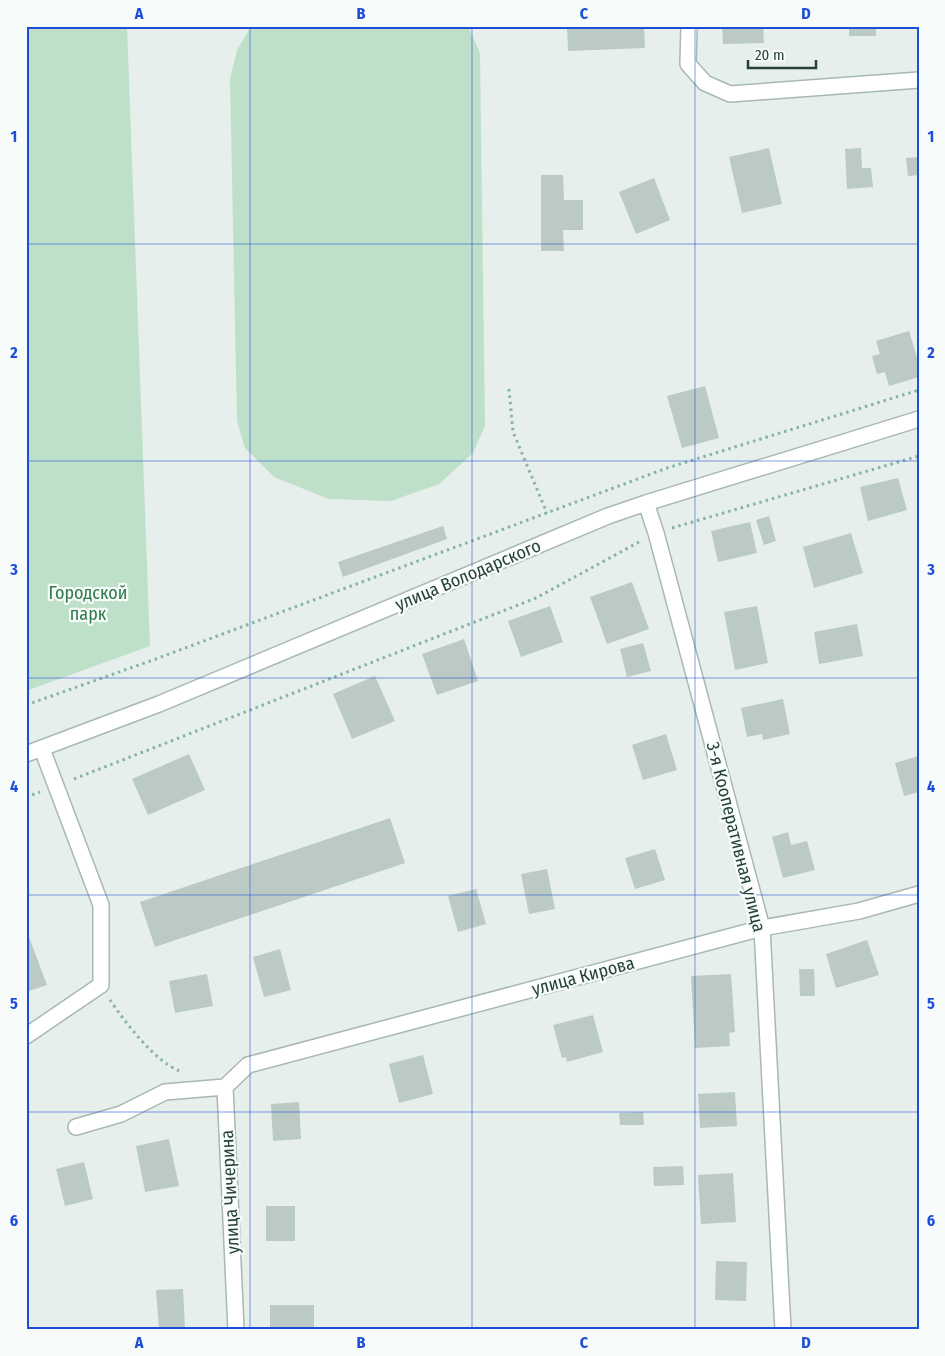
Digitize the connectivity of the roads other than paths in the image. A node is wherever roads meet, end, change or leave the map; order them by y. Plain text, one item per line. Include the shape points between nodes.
1 (689, 26) edge
2 (919, 80) edge
3 (919, 419) edge
4 (646, 503) junction
5 (42, 749) junction
6 (26, 754) edge
7 (919, 894) edge
8 (762, 928) junction
9 (26, 1036) edge
10 (226, 1087) junction
11 (76, 1127) dead end
12 (236, 1330) edge
13 (783, 1330) edge

1 - 2 street via 688,64 705,83 730,94
3 - 4 street, улица Володарского
4 - 5 street, улица Володарского
4 - 8 street, 3-я Кооперативная улица
5 - 6 street, улица Володарского
5 - 9 street via 101,905 101,985
7 - 8 street, улица Кирова via 859,911
8 - 10 street, улица Кирова via 248,1065
8 - 13 street, 3-я Кооперативная улица
10 - 11 street via 165,1092 121,1114
10 - 12 street, улица Чичерина

